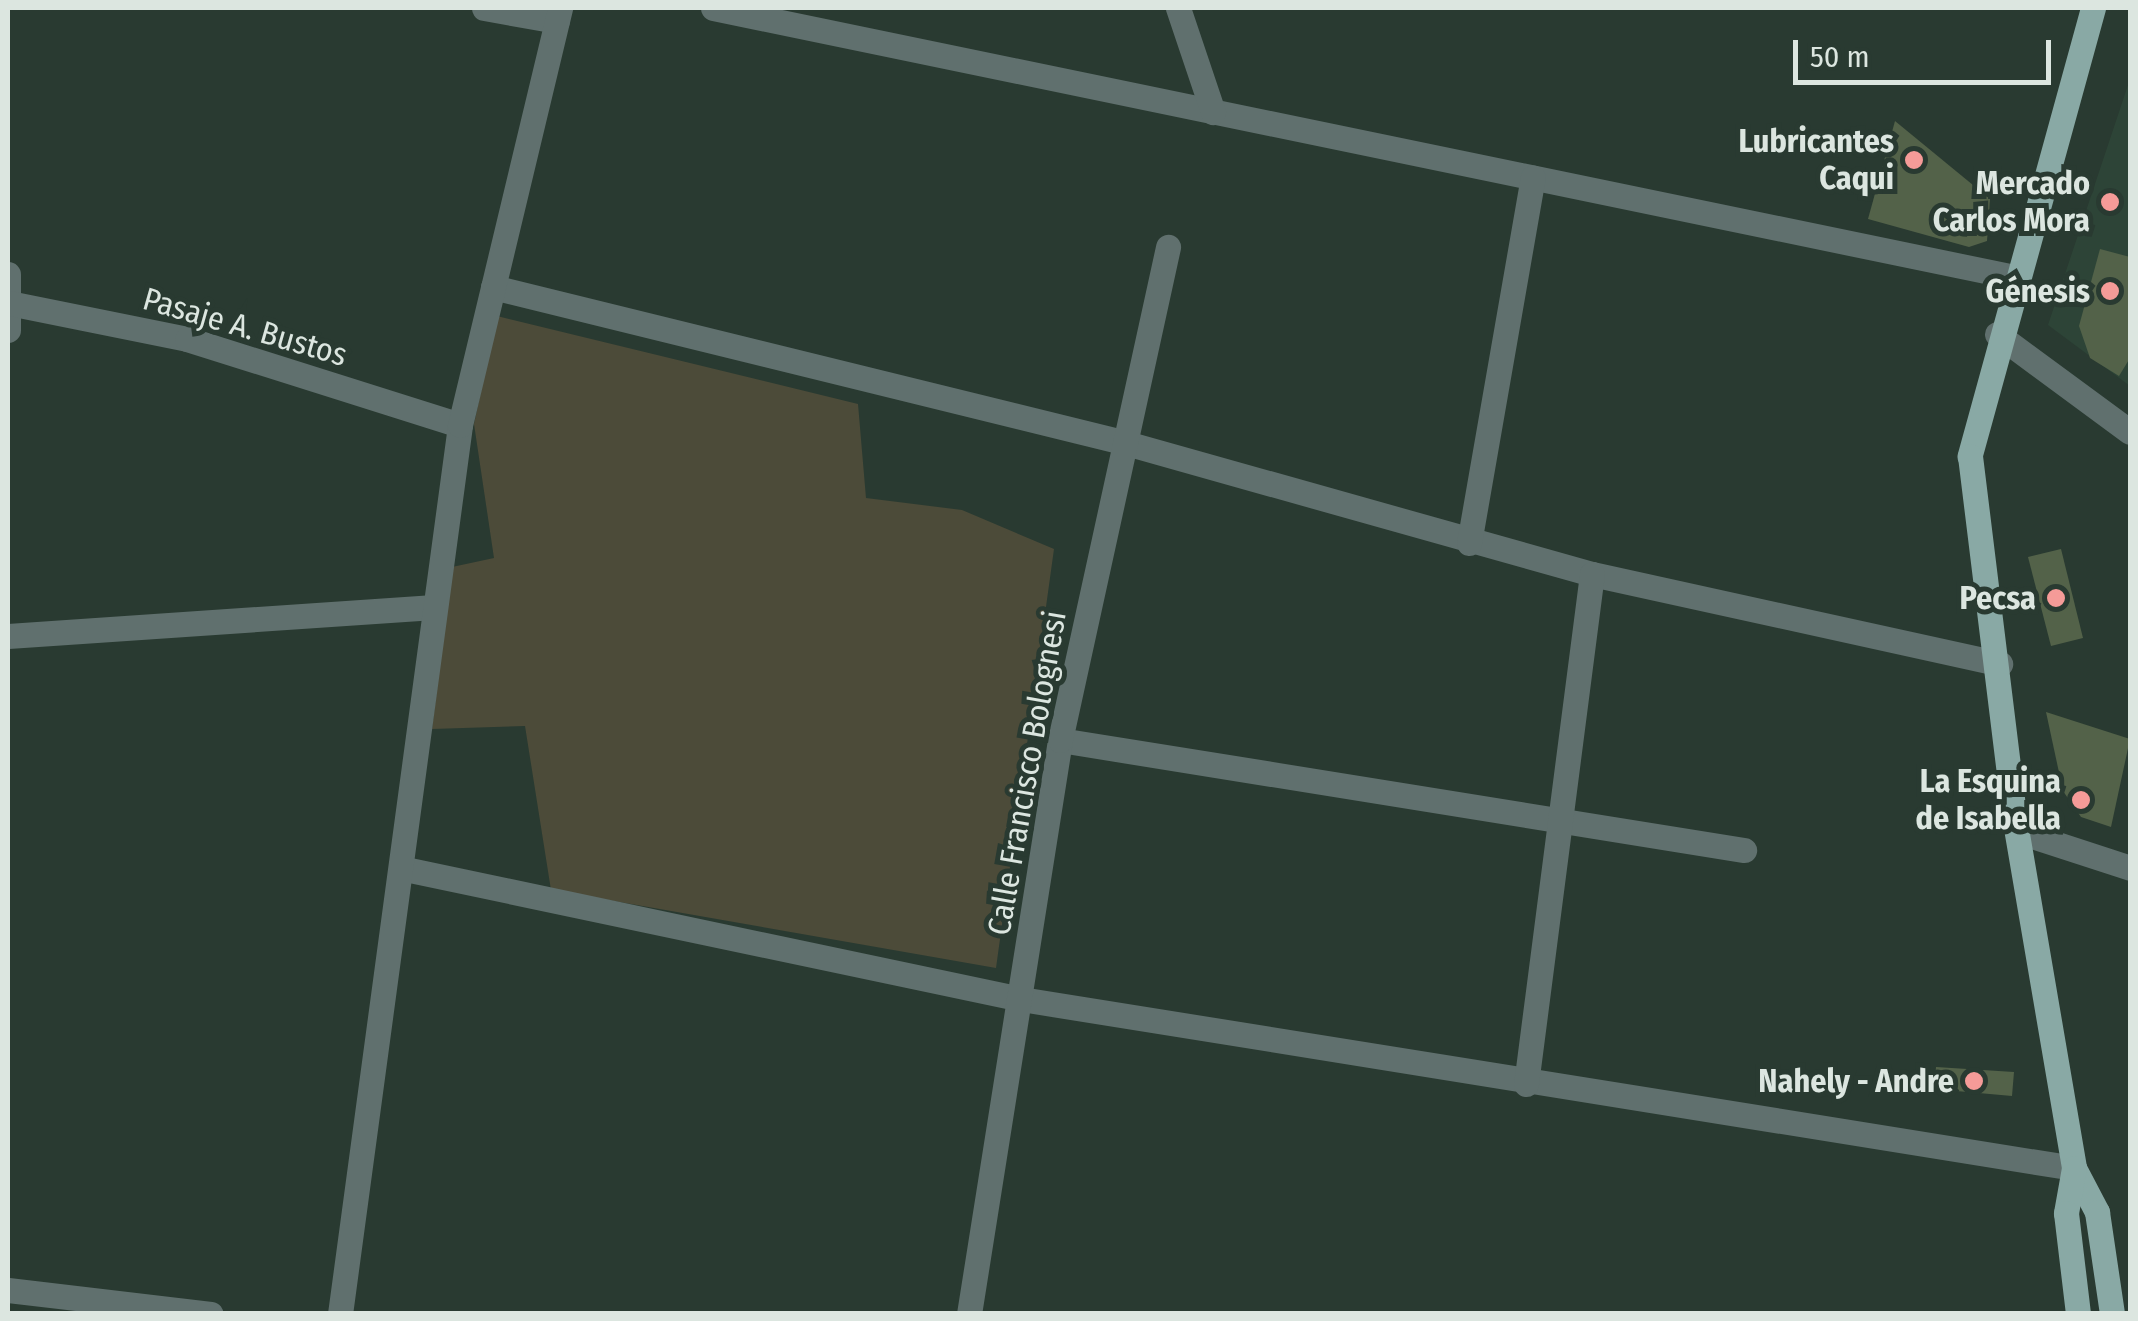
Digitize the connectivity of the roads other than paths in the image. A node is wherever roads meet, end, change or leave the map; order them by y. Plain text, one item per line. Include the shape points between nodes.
1 (484, 8) edge
2 (713, 8) edge
3 (1178, 8) edge
4 (2093, 8) edge
5 (559, 14) edge
6 (1213, 112) junction
7 (1533, 178) junction
8 (1168, 247) dead end
9 (8, 274) edge
10 (2014, 277) junction
11 (493, 288) junction
12 (9, 303) edge
13 (8, 330) edge
14 (1997, 334) junction
15 (460, 425) junction
16 (2130, 432) edge
17 (1126, 443) junction
18 (1469, 543) junction
19 (1592, 574) junction
20 (434, 607) junction
21 (8, 636) edge
22 (2000, 664) junction
23 (1060, 740) junction
24 (1556, 819) junction
25 (2017, 831) junction
26 (1744, 850) dead end
27 (2130, 868) edge
28 (405, 869) junction
29 (1021, 999) junction
30 (1526, 1084) junction
31 (2074, 1168) junction
32 (8, 1290) edge
33 (211, 1314) edge
34 (340, 1314) edge
35 (970, 1314) edge
36 (2078, 1314) edge
37 (2112, 1314) edge

1 - 5 street
2 - 6 street
3 - 6 street
4 - 10 main road
5 - 11 street
6 - 7 street
7 - 10 street
7 - 18 street
8 - 17 street, Calle Francisco Bolognesi
9 - 12 street
10 - 14 main road
11 - 15 street
11 - 17 street
12 - 13 street
12 - 15 street, Pasaje A. Bustos via 187,339
14 - 16 street
14 - 22 main road via 1970,456
15 - 20 street
17 - 18 street
17 - 23 street, Calle Francisco Bolognesi
18 - 19 street
19 - 22 street
19 - 24 street
20 - 21 street
20 - 28 street
22 - 25 main road
23 - 24 street
23 - 29 street, Calle Francisco Bolognesi
24 - 26 street
24 - 30 street
25 - 27 street
25 - 31 main road
28 - 29 street
28 - 34 street
29 - 30 street
29 - 35 street, Calle Francisco Bolognesi
30 - 31 street
31 - 36 main road via 2066,1213
31 - 37 main road via 2098,1212
32 - 33 street

